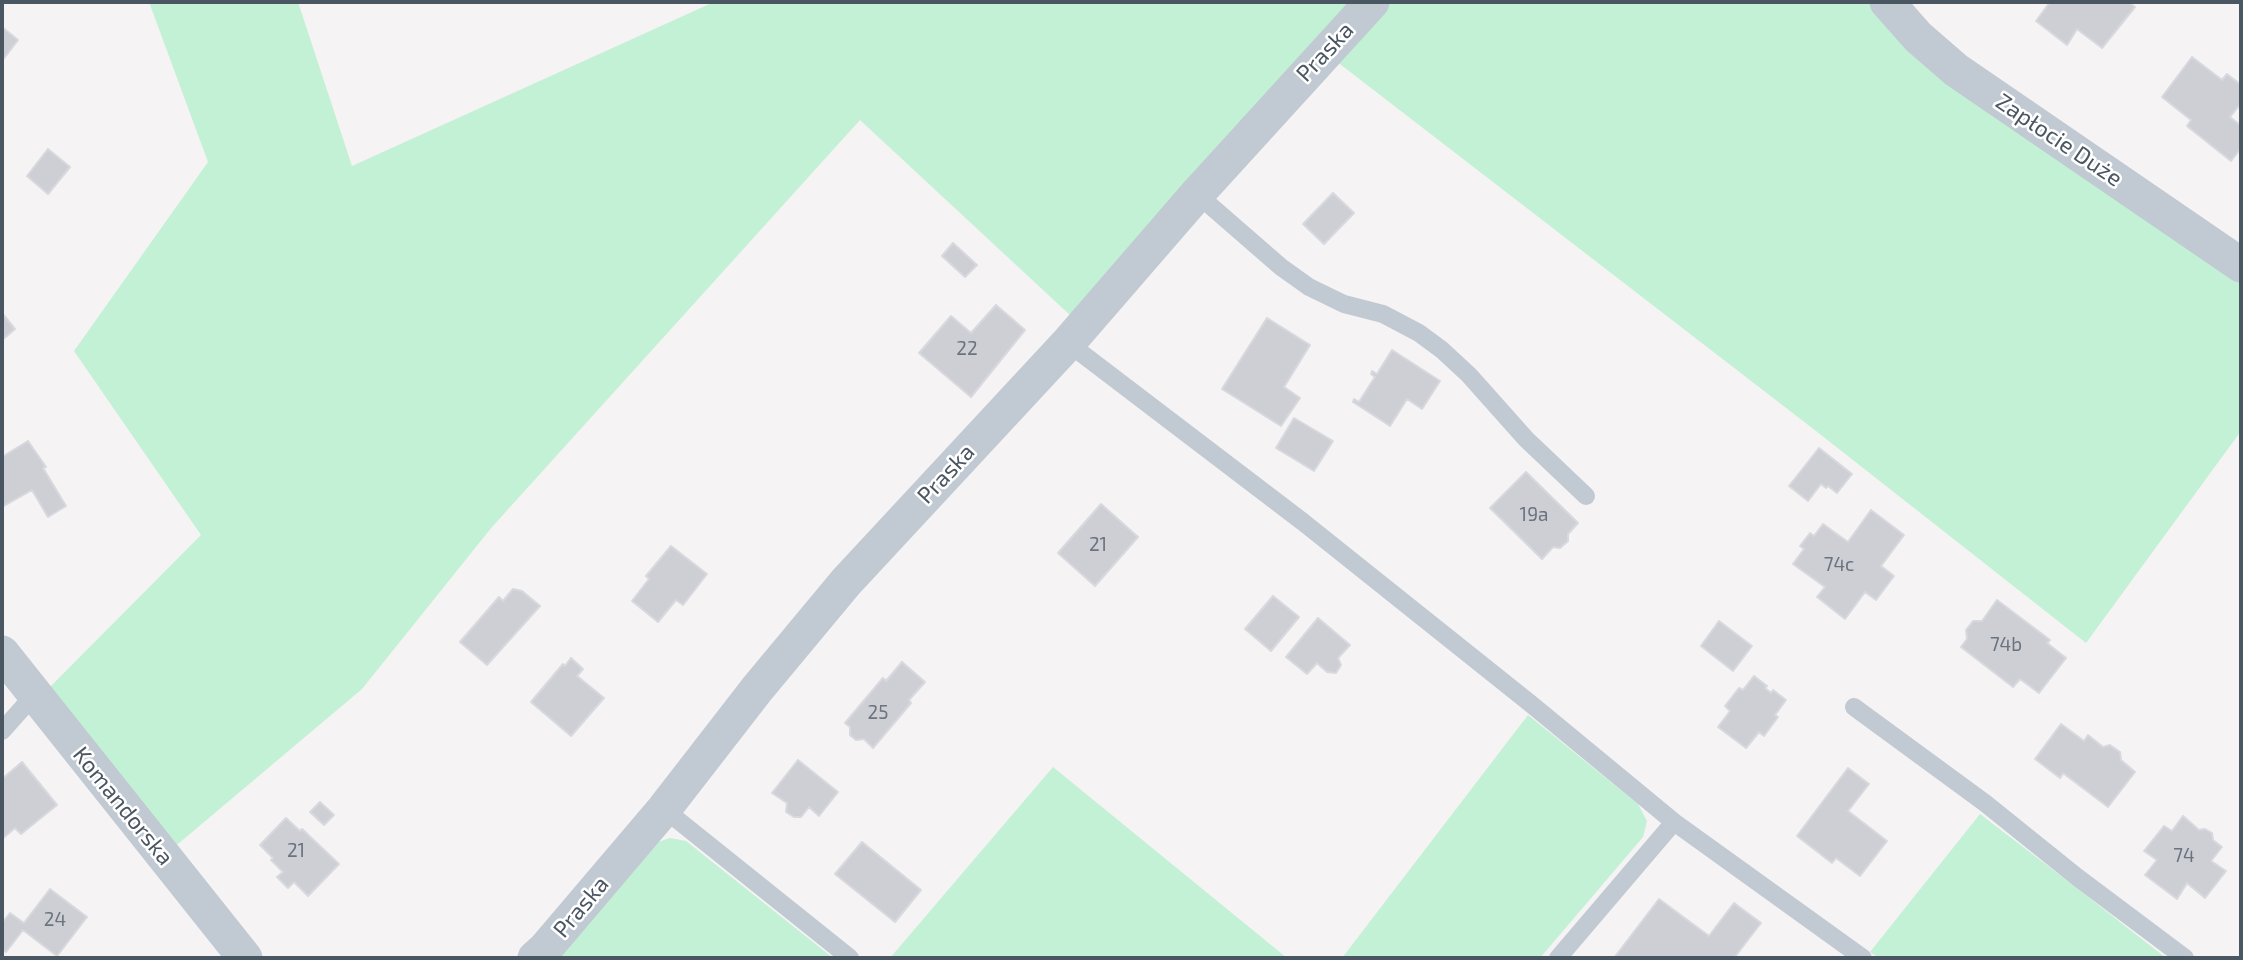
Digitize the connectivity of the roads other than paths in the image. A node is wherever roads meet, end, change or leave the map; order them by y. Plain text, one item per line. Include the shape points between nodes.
1 (1372, 2) edge
2 (1887, 2) edge
3 (1197, 194) junction
4 (2241, 265) edge
5 (1068, 343) junction
6 (1586, 496) dead end
7 (2, 653) edge
8 (34, 695) junction
9 (1854, 707) dead end
10 (2, 731) edge
11 (664, 809) junction
12 (1674, 822) junction
13 (245, 958) edge
14 (535, 958) edge
15 (850, 958) edge
16 (1559, 958) edge
17 (1863, 958) edge
18 (2185, 958) edge

1 - 3 street, Praska
2 - 4 street, Zapłocie Duże via 1956,70
3 - 5 street, Praska
3 - 6 lane via 1309,287 1344,304 1383,314 1442,350
5 - 11 street, Praska via 846,582
5 - 12 lane via 1303,522
7 - 8 street, Komandorska
8 - 10 lane
8 - 13 street, Komandorska
9 - 18 lane
11 - 14 street, Praska
11 - 15 lane
12 - 16 lane
12 - 17 lane

